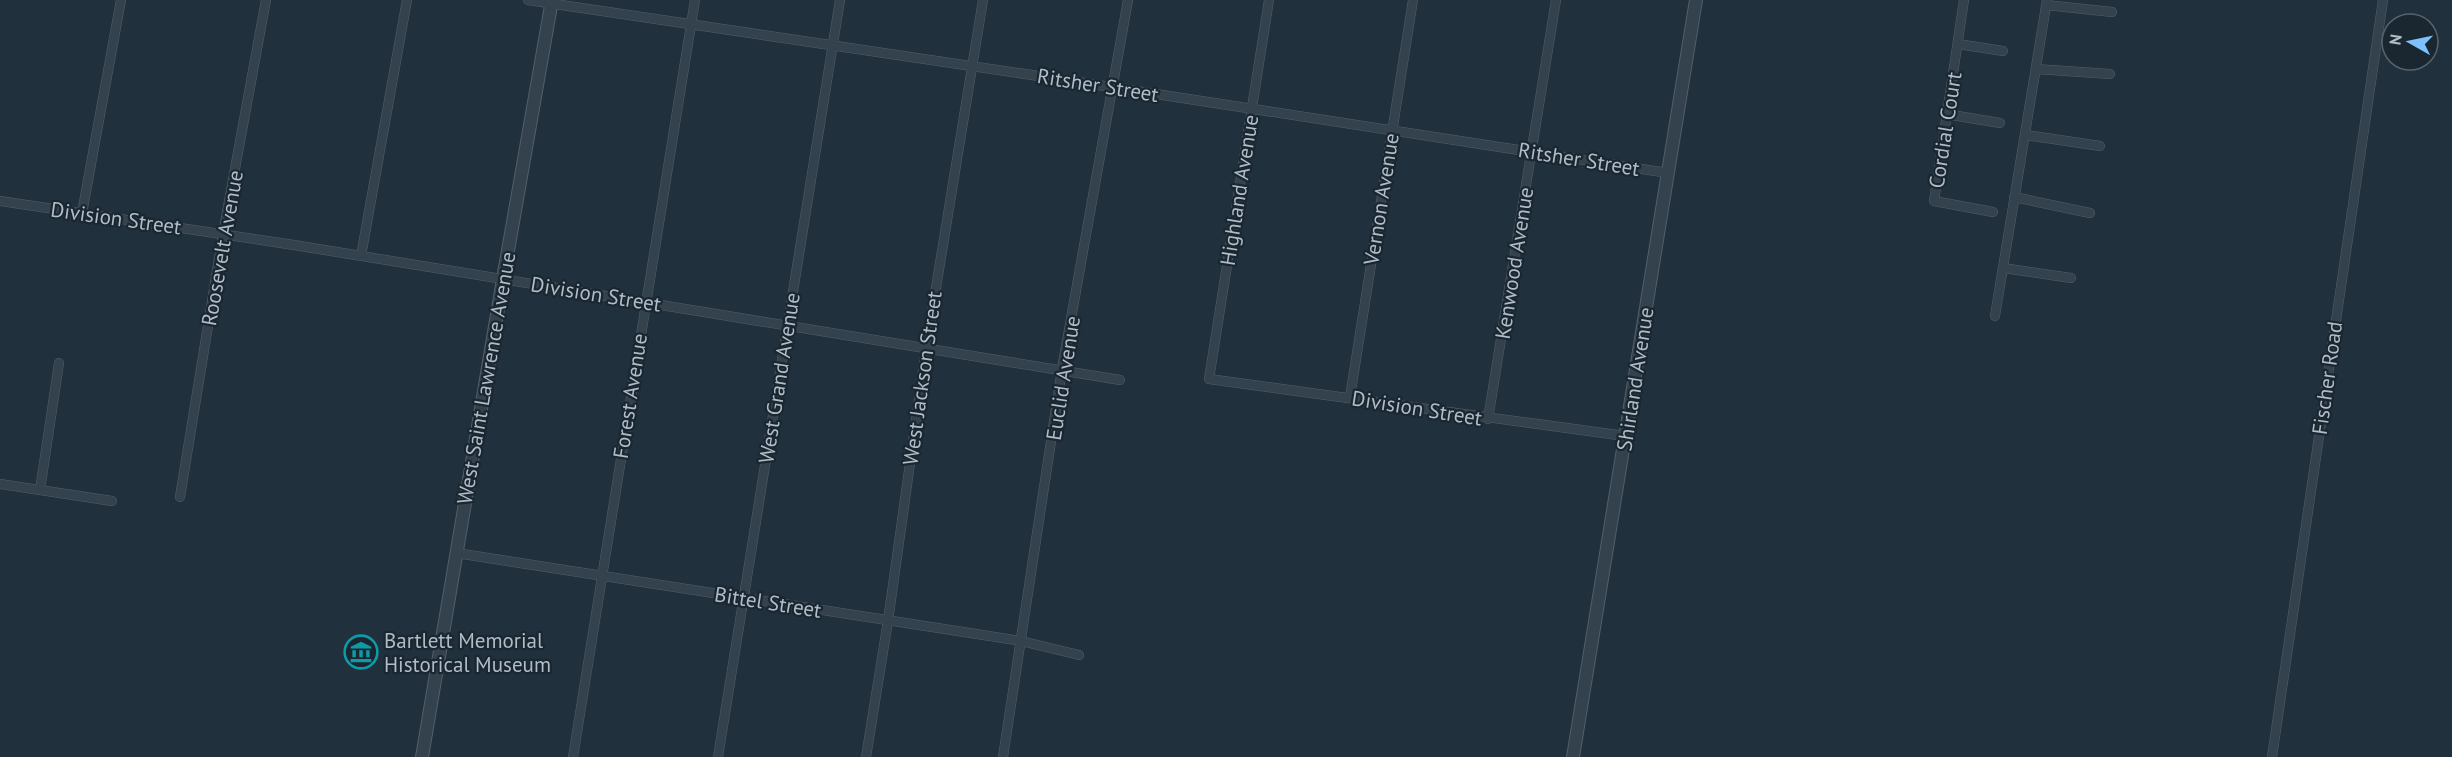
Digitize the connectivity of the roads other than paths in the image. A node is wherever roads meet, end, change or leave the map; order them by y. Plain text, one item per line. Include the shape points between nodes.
1 (121, 0) edge
2 (266, 0) edge
3 (407, 0) edge
4 (528, 0) edge
5 (695, 0) edge
6 (840, 0) edge
7 (983, 0) edge
8 (1128, 0) edge
9 (1269, 0) edge
10 (1413, 0) edge
11 (1556, 0) edge
12 (1696, 0) edge
13 (1964, 0) edge
14 (2383, 0) edge
15 (552, 2) edge
16 (2047, 2) edge
17 (2112, 12) dead end
18 (691, 24) junction
19 (1958, 44) junction
20 (833, 46) junction
21 (2003, 51) dead end
22 (972, 67) junction
23 (2036, 69) junction
24 (2110, 74) dead end
25 (1114, 87) junction
26 (1251, 109) junction
27 (1946, 114) junction
28 (2000, 123) dead end
29 (1392, 131) junction
30 (2025, 135) junction
31 (2100, 146) dead end
32 (1532, 152) junction
33 (1668, 173) junction
34 (2014, 197) junction
35 (0, 201) edge
36 (1993, 212) dead end
37 (82, 213) junction
38 (2090, 213) dead end
39 (223, 234) junction
40 (361, 255) junction
41 (2003, 268) junction
42 (2071, 278) dead end
43 (502, 279) junction
44 (645, 302) junction
45 (1995, 316) dead end
46 (787, 324) junction
47 (926, 349) junction
48 (59, 363) dead end
49 (1062, 369) junction
50 (1209, 379) joint
51 (1120, 380) dead end
52 (1350, 398) junction
53 (1488, 418) junction
54 (1625, 436) junction
55 (0, 484) edge
56 (40, 490) junction
57 (180, 497) dead end
58 (112, 501) dead end
59 (456, 553) junction
60 (602, 577) junction
61 (744, 599) junction
62 (888, 621) junction
63 (1021, 641) junction
64 (1079, 655) dead end
65 (423, 757) edge
66 (573, 757) edge
67 (718, 757) edge
68 (866, 757) edge
69 (1003, 757) edge
70 (1573, 757) edge
71 (2272, 757) edge

1 - 37 street
2 - 39 street, Roosevelt Avenue
3 - 40 street
4 - 15 street, Ritsher Street
5 - 18 street, Forest Avenue
6 - 20 street, West Grand Avenue
7 - 22 street, West Jackson Street
8 - 25 street, Euclid Avenue
9 - 26 street, Highland Avenue
10 - 29 street, Vernon Avenue
11 - 32 street, Kenwood Avenue
12 - 33 street, Shirland Avenue
13 - 19 street, Cordial Court
14 - 71 street, Fischer Road
15 - 18 street, Ritsher Street
15 - 43 street, West Saint Lawrence Avenue
16 - 17 street
16 - 23 street
18 - 20 street, Ritsher Street
18 - 44 street, Forest Avenue
19 - 21 street
19 - 27 street, Cordial Court
20 - 22 street, Ritsher Street
20 - 46 street, West Grand Avenue
22 - 25 street, Ritsher Street
22 - 47 street, West Jackson Street
23 - 24 street
23 - 30 street
25 - 26 street, Ritsher Street
25 - 49 street, Euclid Avenue
26 - 29 street, Ritsher Street
26 - 50 street, Highland Avenue
27 - 28 street
27 - 36 street, Cordial Court via 1934,201
29 - 32 street, Ritsher Street
29 - 52 street, Vernon Avenue
30 - 31 street
30 - 34 street
32 - 33 street, Ritsher Street
32 - 53 street, Kenwood Avenue
33 - 54 street, Shirland Avenue
34 - 38 street
34 - 41 street
35 - 37 street, Division Street
37 - 39 street, Division Street
39 - 40 street, Division Street
39 - 57 street, Roosevelt Avenue
40 - 43 street, Division Street
41 - 42 street
41 - 45 street
43 - 44 street, Division Street
43 - 59 street, West Saint Lawrence Avenue
44 - 46 street, Division Street
44 - 60 street, Forest Avenue
46 - 47 street, Division Street
46 - 61 street, West Grand Avenue
47 - 49 street, Division Street
47 - 62 street, West Jackson Street
48 - 56 street
49 - 51 street, Division Street
49 - 63 street, Euclid Avenue
50 - 52 street, Division Street
52 - 53 street, Division Street
53 - 54 street, Division Street
54 - 70 street, Shirland Avenue
55 - 56 street
56 - 58 street
59 - 60 street, Bittel Street
59 - 65 street, West Saint Lawrence Avenue
60 - 61 street, Bittel Street
60 - 66 street, Forest Avenue
61 - 62 street, Bittel Street
61 - 67 street, West Grand Avenue
62 - 63 street, Bittel Street
62 - 68 street, West Jackson Street
63 - 64 street, Bittel Street
63 - 69 street, Euclid Avenue

